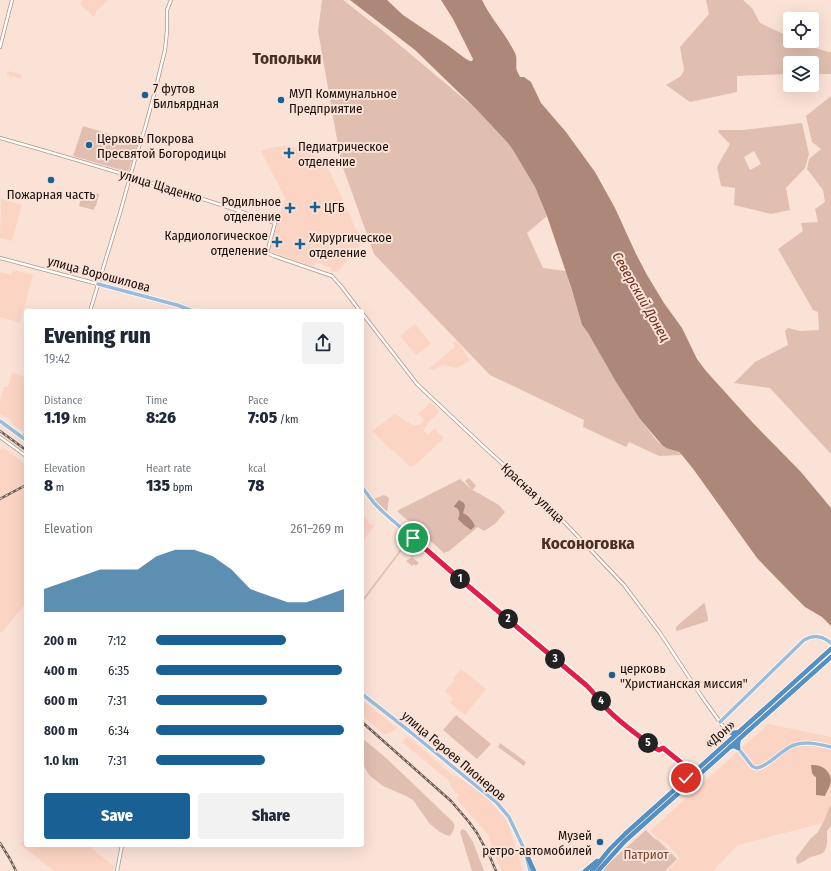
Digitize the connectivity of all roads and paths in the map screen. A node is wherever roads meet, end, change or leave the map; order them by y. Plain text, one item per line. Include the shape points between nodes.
1 (12, 0) edge
2 (171, 0) edge
3 (0, 47) edge
4 (0, 138) edge
5 (130, 176) junction
6 (267, 253) joint
7 (0, 258) edge
8 (98, 284) junction
9 (91, 309) edge
10 (188, 309) edge
11 (359, 309) edge
12 (364, 316) edge
13 (0, 421) edge
14 (0, 437) edge
15 (24, 438) edge
16 (24, 455) edge
17 (364, 490) edge
18 (831, 643) edge
19 (829, 651) edge
20 (831, 657) edge
21 (364, 696) edge
22 (720, 722) junction
23 (726, 729) junction
24 (740, 731) junction
25 (740, 737) junction
26 (728, 745) junction
27 (831, 746) edge
28 (738, 748) junction
29 (684, 765) junction
30 (700, 767) junction
31 (685, 781) junction
32 (122, 847) edge
33 (610, 849) junction
34 (525, 854) joint
35 (117, 871) edge
36 (532, 871) edge
37 (585, 871) edge
38 (592, 871) edge
39 (598, 871) edge

1 - 3 street
2 - 5 street via 167,10 167,34 162,64
4 - 5 street, улица Щаденко
5 - 6 street, улица Щаденко via 275,223
5 - 8 street
6 - 11 street, Красная улица via 332,276
7 - 8 street, улица Ворошилова
8 - 9 street
8 - 10 main road, улица Ворошилова
12 - 22 street, Красная улица via 417,384 555,512 627,588
13 - 15 main road
14 - 16 street
17 - 29 main road via 383,512 586,685 624,725
18 - 22 main road via 818,636 804,640
19 - 24 highway, «Дон»
20 - 25 highway, «Дон»
21 - 34 main road, улица Героев Пионеров via 497,803 509,817
22 - 23 street, Красная улица
23 - 24 highway via 732,733
23 - 26 highway
24 - 26 highway, «Дон»
25 - 26 highway, «Дон»
25 - 28 highway
26 - 28 highway
26 - 30 highway, «Дон»
26 - 39 highway, «Дон» via 625,841
27 - 28 main road via 810,743 796,745 758,768 752,766
29 - 30 main road via 691,769
29 - 31 main road via 688,772
30 - 31 highway, «Дон»
31 - 33 highway, «Дон»
32 - 35 street
33 - 37 highway
33 - 38 highway, «Дон»
34 - 36 highway

